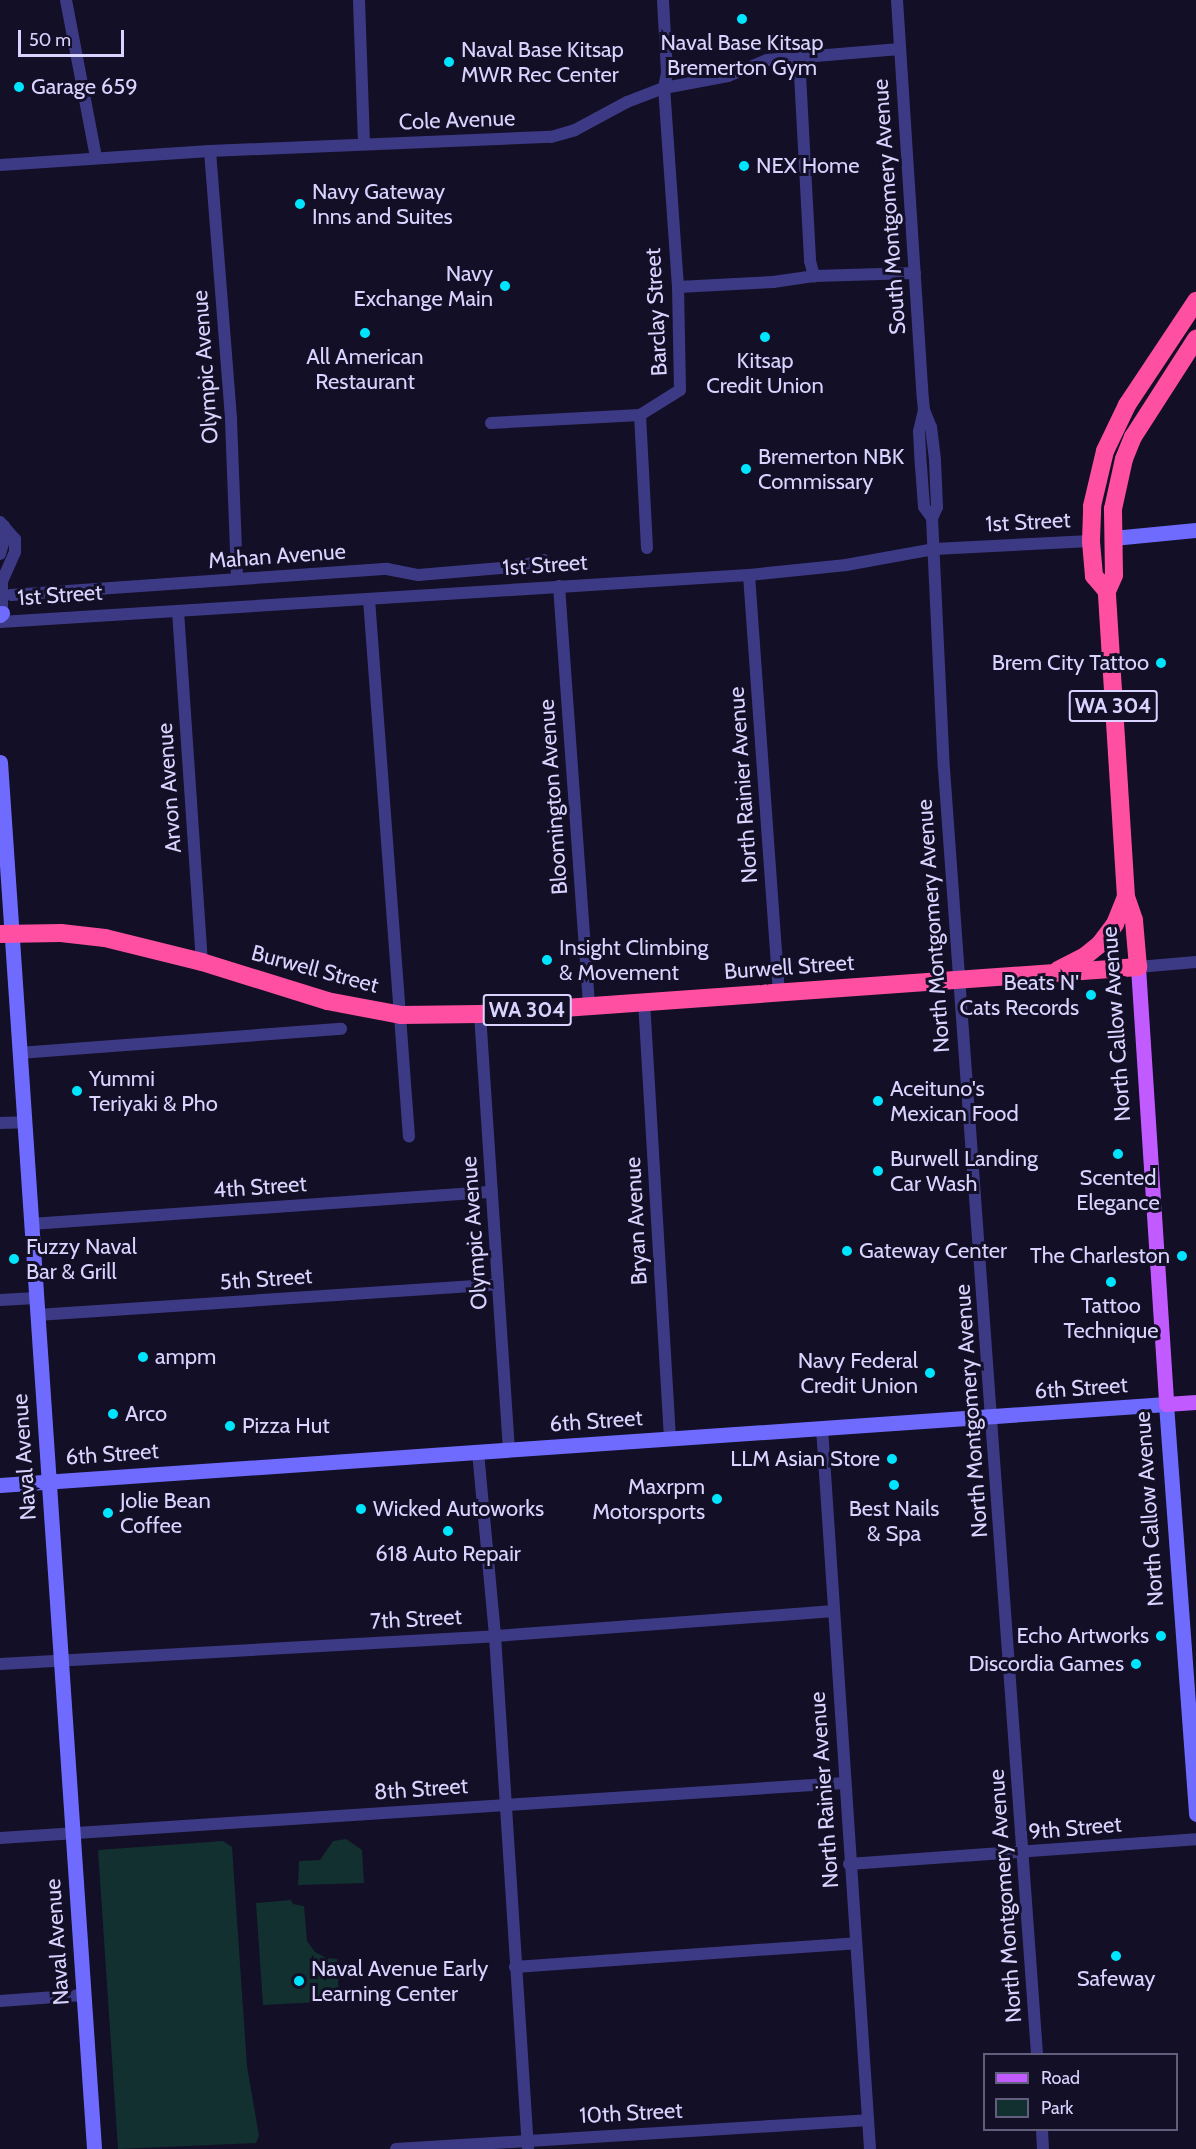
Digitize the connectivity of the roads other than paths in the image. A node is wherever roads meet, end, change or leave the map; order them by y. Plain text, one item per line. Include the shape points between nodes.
1 (66, 0) edge
2 (359, 0) edge
3 (663, 0) edge
4 (897, 0) edge
5 (900, 49) junction
6 (799, 56) junction
7 (664, 88) junction
8 (364, 144) junction
9 (210, 151) junction
10 (96, 157) junction
11 (0, 165) edge
12 (915, 273) junction
13 (814, 276) junction
14 (678, 287) junction
15 (1196, 301) edge
16 (1196, 339) edge
17 (640, 415) junction
18 (491, 423) dead end
19 (2, 524) edge
20 (1195, 531) edge
21 (1113, 538) junction
22 (1091, 541) junction
23 (646, 548) dead end
24 (934, 549) junction
25 (0, 554) edge
26 (544, 560) dead end
27 (5, 568) edge
28 (749, 575) junction
29 (237, 579) junction
30 (559, 586) junction
31 (1107, 591) junction
32 (11, 595) dead end
33 (369, 599) junction
34 (178, 611) junction
35 (0, 617) edge
36 (0, 762) edge
37 (1126, 897) junction
38 (6, 933) edge
39 (202, 962) junction
40 (1196, 962) edge
41 (1138, 967) junction
42 (1051, 973) junction
43 (957, 979) junction
44 (779, 992) junction
45 (644, 1001) junction
46 (589, 1005) junction
47 (480, 1014) junction
48 (401, 1015) junction
49 (341, 1029) dead end
50 (20, 1053) junction
51 (24, 1122) junction
52 (0, 1123) edge
53 (410, 1137) dead end
54 (492, 1192) junction
55 (31, 1224) junction
56 (498, 1284) junction
57 (36, 1298) junction
58 (0, 1300) edge
59 (37, 1315) junction
60 (1196, 1402) edge
61 (1166, 1404) junction
62 (992, 1416) junction
63 (822, 1428) junction
64 (669, 1439) junction
65 (509, 1450) junction
66 (478, 1452) junction
67 (48, 1481) junction
68 (0, 1485) edge
69 (834, 1611) junction
70 (495, 1636) junction
71 (60, 1661) junction
72 (0, 1664) edge
73 (844, 1783) junction
74 (504, 1805) junction
75 (1196, 1814) edge
76 (71, 1833) junction
77 (0, 1838) edge
78 (1196, 1839) edge
79 (1024, 1853) junction
80 (849, 1864) junction
81 (856, 1943) junction
82 (515, 1966) junction
83 (83, 1995) junction
84 (0, 2001) edge
85 (1037, 2053) edge
86 (868, 2120) junction
87 (1042, 2131) edge
88 (528, 2145) edge
89 (94, 2149) edge
90 (396, 2149) edge
91 (870, 2149) edge
92 (1043, 2149) edge

1 - 10 street
2 - 8 street
3 - 7 street, Barclay Street via 667,72
4 - 5 street, South Montgomery Avenue
5 - 6 street, Cole Avenue
5 - 12 street, South Montgomery Avenue
6 - 7 street, Cole Avenue via 767,60 728,76
6 - 13 street
7 - 8 street, Cole Avenue via 552,137
7 - 14 street, Barclay Street
8 - 9 street, Cole Avenue
9 - 10 street, Cole Avenue
9 - 29 street, Olympic Avenue via 231,420
10 - 11 street, Cole Avenue
12 - 13 street
12 - 24 street, South Montgomery Avenue via 924,410 932,427 935,461
13 - 14 street
14 - 17 street, Barclay Street via 680,390
15 - 22 highway, WA 304 via 1114,429 1098,474
16 - 21 highway, WA 304 via 1133,437 1113,509
17 - 18 street
17 - 23 street
19 - 25 street via 4,540
19 - 27 street via 15,539 15,552
20 - 21 street
21 - 31 highway, North Callow Avenue / WA 304 via 1114,575
22 - 24 street, 1st Street
22 - 31 highway, North Callow Avenue / WA 304 via 1094,576
24 - 28 street, 1st Street via 846,566
24 - 43 street, North Montgomery Avenue
26 - 29 street, Mahan Avenue via 514,567 418,575 387,569
27 - 35 street
28 - 30 street, 1st Street
28 - 44 street, North Rainier Avenue
29 - 32 street, Mahan Avenue
30 - 33 street, 1st Street
30 - 46 street, Bloomington Avenue
31 - 37 highway, North Callow Avenue / WA 304
33 - 34 street, 1st Street
33 - 48 street
34 - 35 street, 1st Street
34 - 39 street, Arvon Avenue
36 - 38 street, Naval Avenue
37 - 41 highway, North Callow Avenue / WA 304 via 1134,920
37 - 42 highway, WA 304 via 1115,924 1100,944 1084,957
38 - 39 highway, Burwell Street / WA 304 via 105,938
38 - 50 street, Naval Avenue
39 - 48 highway, Burwell Street / WA 304 via 327,1001
40 - 41 street, Burwell Street
41 - 42 highway, Burwell Street / WA 304
41 - 61 main road, North Callow Avenue
42 - 43 highway, Burwell Street / WA 304
43 - 44 highway, Burwell Street / WA 304
43 - 62 street, North Montgomery Avenue
44 - 45 highway, Burwell Street / WA 304
45 - 46 highway, Burwell Street / WA 304
45 - 64 street, Bryan Avenue
46 - 47 highway, Burwell Street / WA 304
47 - 48 highway, Burwell Street / WA 304
47 - 54 street, Olympic Avenue
48 - 53 street
49 - 50 street
50 - 51 street, Naval Avenue
51 - 52 street
51 - 55 street, Naval Avenue
54 - 55 street, 4th Street
54 - 56 street, Olympic Avenue
55 - 57 street, Naval Avenue
56 - 59 street, 5th Street
56 - 65 street, Olympic Avenue
57 - 58 street
57 - 59 street, Naval Avenue
59 - 67 street, Naval Avenue
60 - 61 main road, 6th Street
61 - 62 street, 6th Street
61 - 75 street, North Callow Avenue
62 - 63 street, 6th Street
62 - 79 street, North Montgomery Avenue
63 - 64 street, 6th Street
63 - 69 street, North Rainier Avenue
64 - 65 street, 6th Street
65 - 66 street, 6th Street
66 - 67 street, 6th Street
66 - 70 street
67 - 68 street, 6th Street
67 - 71 street, Naval Avenue
69 - 70 street, 7th Street
69 - 73 street, North Rainier Avenue
70 - 71 street, 7th Street
70 - 74 street
71 - 72 street, 7th Street
71 - 76 street, Naval Avenue
73 - 74 street, 8th Street
73 - 80 street, North Rainier Avenue
74 - 76 street, 8th Street
74 - 82 street
76 - 77 street, 8th Street
76 - 83 street, Naval Avenue
78 - 79 street, 9th Street
79 - 80 street, 9th Street
79 - 85 street, North Montgomery Avenue
80 - 81 street, North Rainier Avenue
81 - 82 street
81 - 86 street, North Rainier Avenue
82 - 88 street
83 - 84 street
83 - 89 street, Naval Avenue
86 - 88 street, 10th Street
86 - 91 street, North Rainier Avenue
87 - 92 street
88 - 90 street, 10th Street

